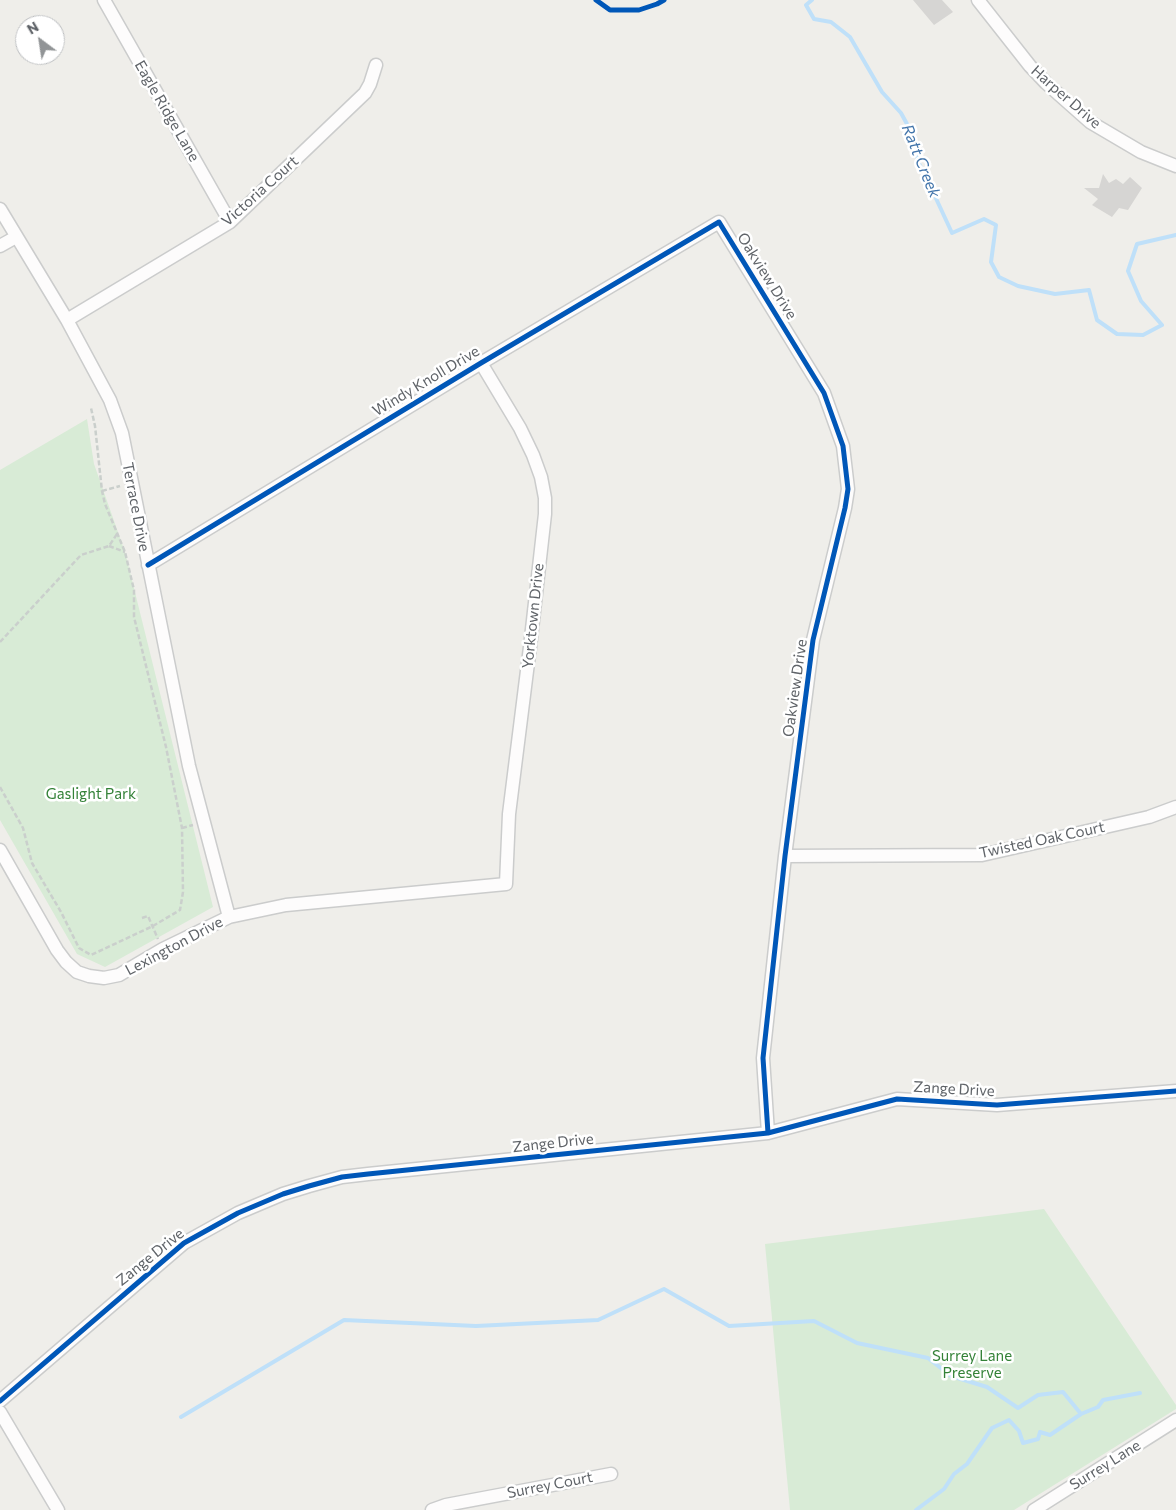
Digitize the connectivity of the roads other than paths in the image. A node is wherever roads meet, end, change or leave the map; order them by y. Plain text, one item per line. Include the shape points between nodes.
1 (104, 0) edge
2 (978, 0) edge
3 (376, 66) dead end
4 (1176, 166) edge
5 (0, 209) edge
6 (230, 222) junction
7 (719, 222) joint
8 (16, 237) junction
9 (0, 246) edge
10 (67, 320) junction
11 (481, 363) junction
12 (148, 565) junction
13 (1176, 807) edge
14 (0, 850) edge
15 (785, 856) junction
16 (506, 884) joint
17 (229, 917) junction
18 (1176, 1091) edge
19 (768, 1133) junction
20 (0, 1401) edge
21 (0, 1412) edge
22 (1176, 1420) edge
23 (611, 1474) dead end
24 (58, 1510) edge
25 (432, 1510) edge
26 (1034, 1510) edge

1 - 6 street, Eagle Ridge Lane
2 - 4 street, Harper Drive via 1030,66 1090,122 1141,152
3 - 6 street, Victoria Court via 365,93
5 - 8 street, Terrace Drive
6 - 10 street, Victoria Court
7 - 11 street, Windy Knoll Drive
7 - 15 street, Oakview Drive via 824,392 843,446 847,469 845,508 813,640
8 - 9 street
8 - 10 street, Terrace Drive
10 - 12 street, Terrace Drive via 110,400 122,433
11 - 12 street, Windy Knoll Drive
11 - 16 street, Yorktown Drive via 534,456 545,498 509,814
12 - 17 street, Terrace Drive via 189,766
13 - 15 street, Twisted Oak Court via 1149,817 982,855
14 - 17 street, Lexington Drive via 57,950 76,972 104,978 119,975
15 - 19 street, Oakview Drive via 762,1058
16 - 17 street, Lexington Drive via 286,905
18 - 19 street, Zange Drive via 997,1105 897,1099
19 - 20 street, Zange Drive via 342,1177 284,1194 238,1213 184,1243
21 - 24 street
22 - 26 street, Surrey Lane
23 - 25 street, Surrey Court

